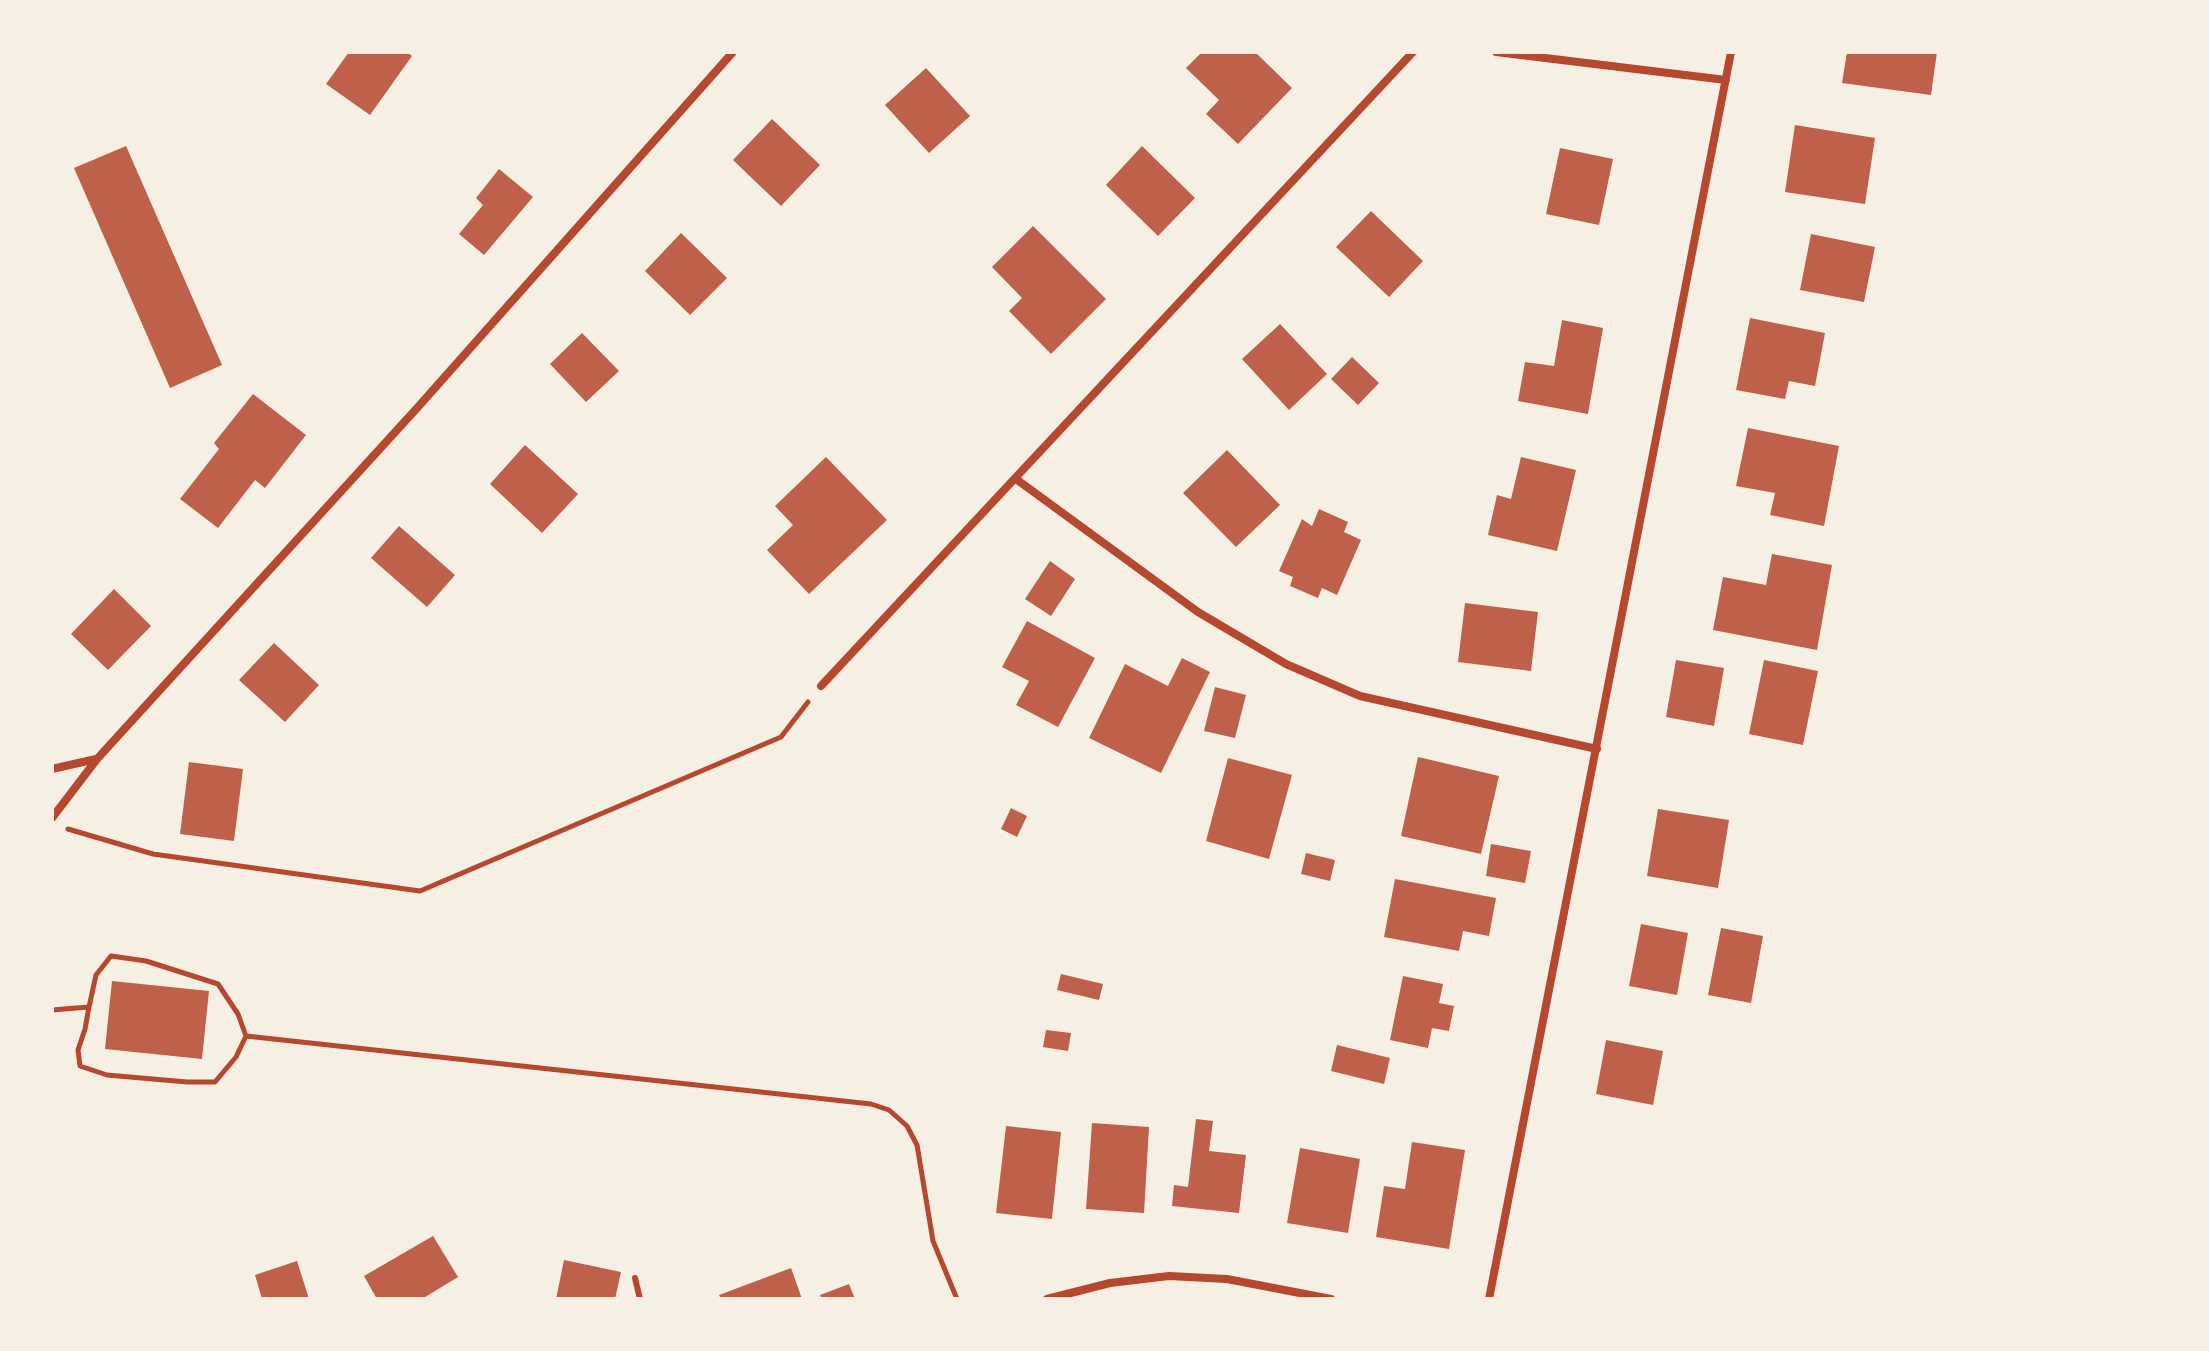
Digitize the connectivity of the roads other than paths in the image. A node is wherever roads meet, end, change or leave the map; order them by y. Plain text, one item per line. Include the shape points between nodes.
1 (733, 52) edge
2 (1413, 52) edge
3 (1496, 52) edge
4 (1731, 52) edge
5 (1726, 80) junction
6 (1016, 479) junction
7 (821, 686) road end
8 (1597, 749) junction
9 (97, 759) junction
10 (52, 769) edge
11 (52, 818) edge
12 (635, 1278) dead end
13 (640, 1299) edge
14 (1047, 1299) edge
15 (1331, 1299) edge
16 (1489, 1299) edge

1 - 9 street
2 - 6 street
3 - 5 street
4 - 5 street
5 - 8 street
6 - 7 street
6 - 8 street via 1198,612 1286,664 1360,696
8 - 16 street
9 - 10 street
9 - 11 street
12 - 13 lane
14 - 15 street via 1110,1283 1169,1276 1227,1279

